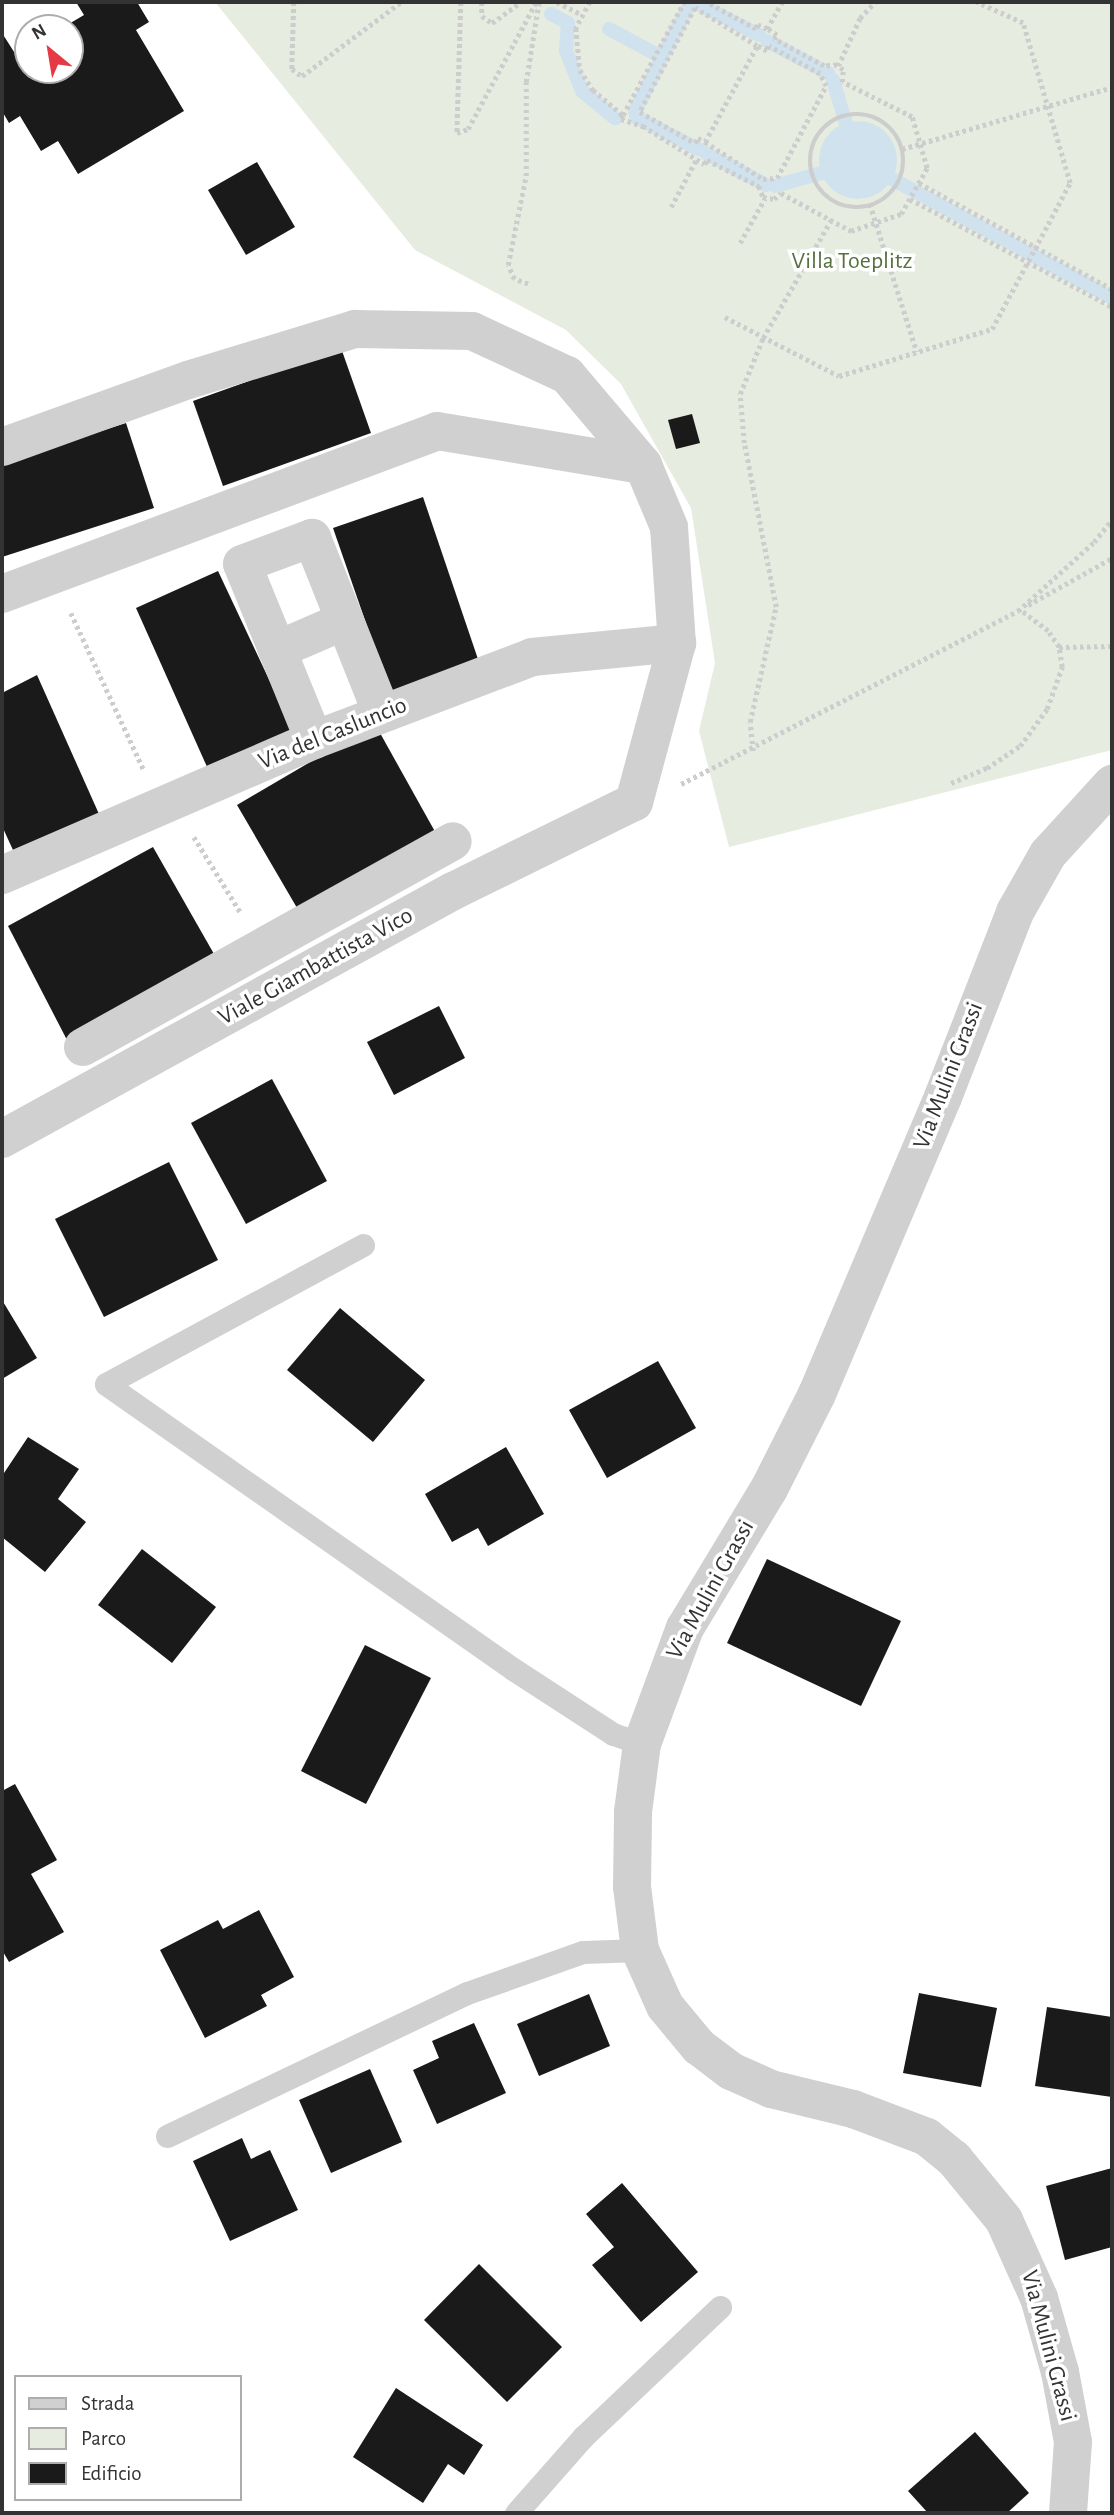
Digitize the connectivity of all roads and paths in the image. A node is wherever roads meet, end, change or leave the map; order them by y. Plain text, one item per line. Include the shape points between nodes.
1 (294, 2) edge
2 (401, 2) edge
3 (461, 2) edge
4 (482, 2) edge
5 (521, 2) edge
6 (537, 2) edge
7 (556, 2) edge
8 (590, 2) edge
9 (684, 2) edge
10 (706, 2) edge
11 (782, 2) edge
12 (874, 2) edge
13 (976, 2) edge
14 (581, 14) junction
15 (767, 29) junction
16 (757, 46) junction
17 (838, 66) junction
18 (1112, 87) edge
19 (1048, 106) junction
20 (623, 115) junction
21 (705, 142) junction
22 (920, 144) junction
23 (902, 149) junction
24 (696, 160) junction
25 (919, 183) junction
26 (765, 198) junction
27 (910, 199) junction
28 (870, 204) junction
29 (671, 207) dead end
30 (831, 220) junction
31 (875, 222) junction
32 (740, 243) dead end
33 (1037, 248) junction
34 (1029, 262) junction
35 (528, 284) dead end
36 (1112, 289) edge
37 (1112, 307) edge
38 (725, 317) dead end
39 (763, 338) junction
40 (916, 352) junction
41 (2, 447) edge
42 (643, 465) junction
43 (1112, 520) edge
44 (1112, 558) edge
45 (54, 576) junction
46 (2, 594) edge
47 (1018, 611) junction
48 (344, 621) junction
49 (677, 643) junction
50 (1112, 646) edge
51 (1059, 647) junction
52 (277, 650) junction
53 (382, 714) junction
54 (314, 740) junction
55 (752, 751) junction
56 (710, 773) dead end
57 (951, 783) dead end
58 (1112, 784) edge
59 (166, 804) junction
60 (453, 841) dead end
61 (2, 874) edge
62 (254, 935) junction
63 (283, 987) junction
64 (83, 1047) dead end
65 (2, 1139) edge
66 (363, 1245) dead end
67 (642, 1744) junction
68 (640, 1950) junction
69 (167, 2136) dead end
70 (720, 2307) dead end
71 (516, 2513) edge
72 (1068, 2513) edge

1 - 2 path via 292,69 302,76
3 - 6 path via 457,133 468,129
4 - 5 path via 482,16 492,23
6 - 35 path via 526,82 526,176 508,265 514,279
7 - 14 path
8 - 14 path
9 - 20 path
10 - 15 path via 755,29 758,25
11 - 15 path
12 - 17 path via 860,18
13 - 19 path via 1023,23
14 - 20 path via 576,28 580,70 593,90
15 - 17 path via 777,34 774,39 824,66
16 - 21 path
16 - 21 path via 695,8 640,112 695,143 698,138
16 - 21 path via 767,51 769,46 820,75 826,86 777,177 763,179 713,152 716,148
17 - 22 path via 842,82 912,117
18 - 19 path
19 - 22 path
19 - 33 path via 1070,183
20 - 24 path via 621,118 643,126
22 - 23 path
22 - 25 path via 927,168
23 - 28 path via 907,163 887,199
23 - 28 path via 895,130 864,112 828,122 807,157 817,191 850,210
24 - 26 path via 704,164 707,160 759,186
24 - 29 path
25 - 27 path
25 - 33 path
26 - 30 path via 780,193
26 - 32 path
27 - 31 path via 901,214
27 - 34 path
28 - 31 path
30 - 31 path via 851,231
30 - 39 path
31 - 40 path
33 - 34 path
33 - 36 path
34 - 37 path
34 - 40 path via 992,329
38 - 39 path
39 - 40 path via 839,376
39 - 55 path via 740,394 744,443 775,607 750,722
41 - 42 street via 188,380 355,329 472,331 567,375
42 - 45 street via 437,430
42 - 49 street via 669,527
43 - 47 path
44 - 47 path
45 - 46 street
45 - 59 path
47 - 51 path via 1048,631
47 - 55 path
48 - 52 street
48 - 52 street via 312,538 242,564
48 - 53 street
49 - 53 street, Via del Casluncio via 532,657
49 - 63 street, Viale Giambattista Vico via 634,802 453,891
50 - 51 path
51 - 57 path via 1062,667 1047,709 1020,746 987,768
52 - 54 street
53 - 54 street, Via del Casluncio
54 - 59 street, Via del Casluncio
55 - 56 path
58 - 67 street, Via Mulini Grassi via 1048,854 1015,912 844,1335 769,1489 684,1628
59 - 61 street, Via del Casluncio
59 - 62 path
60 - 62 street
62 - 63 street
62 - 64 street
63 - 65 street, Viale Giambattista Vico
66 - 67 lane via 106,1384 501,1661 613,1734
67 - 68 street, Via Mulini Grassi via 633,1812 632,1887
68 - 69 lane via 583,1952 467,1993
68 - 72 street, Via Mulini Grassi via 665,2006 699,2047 731,2071 771,2089 853,2109 927,2137 979,2186 1022,2256 1057,2360 1073,2442
70 - 71 lane via 583,2437

